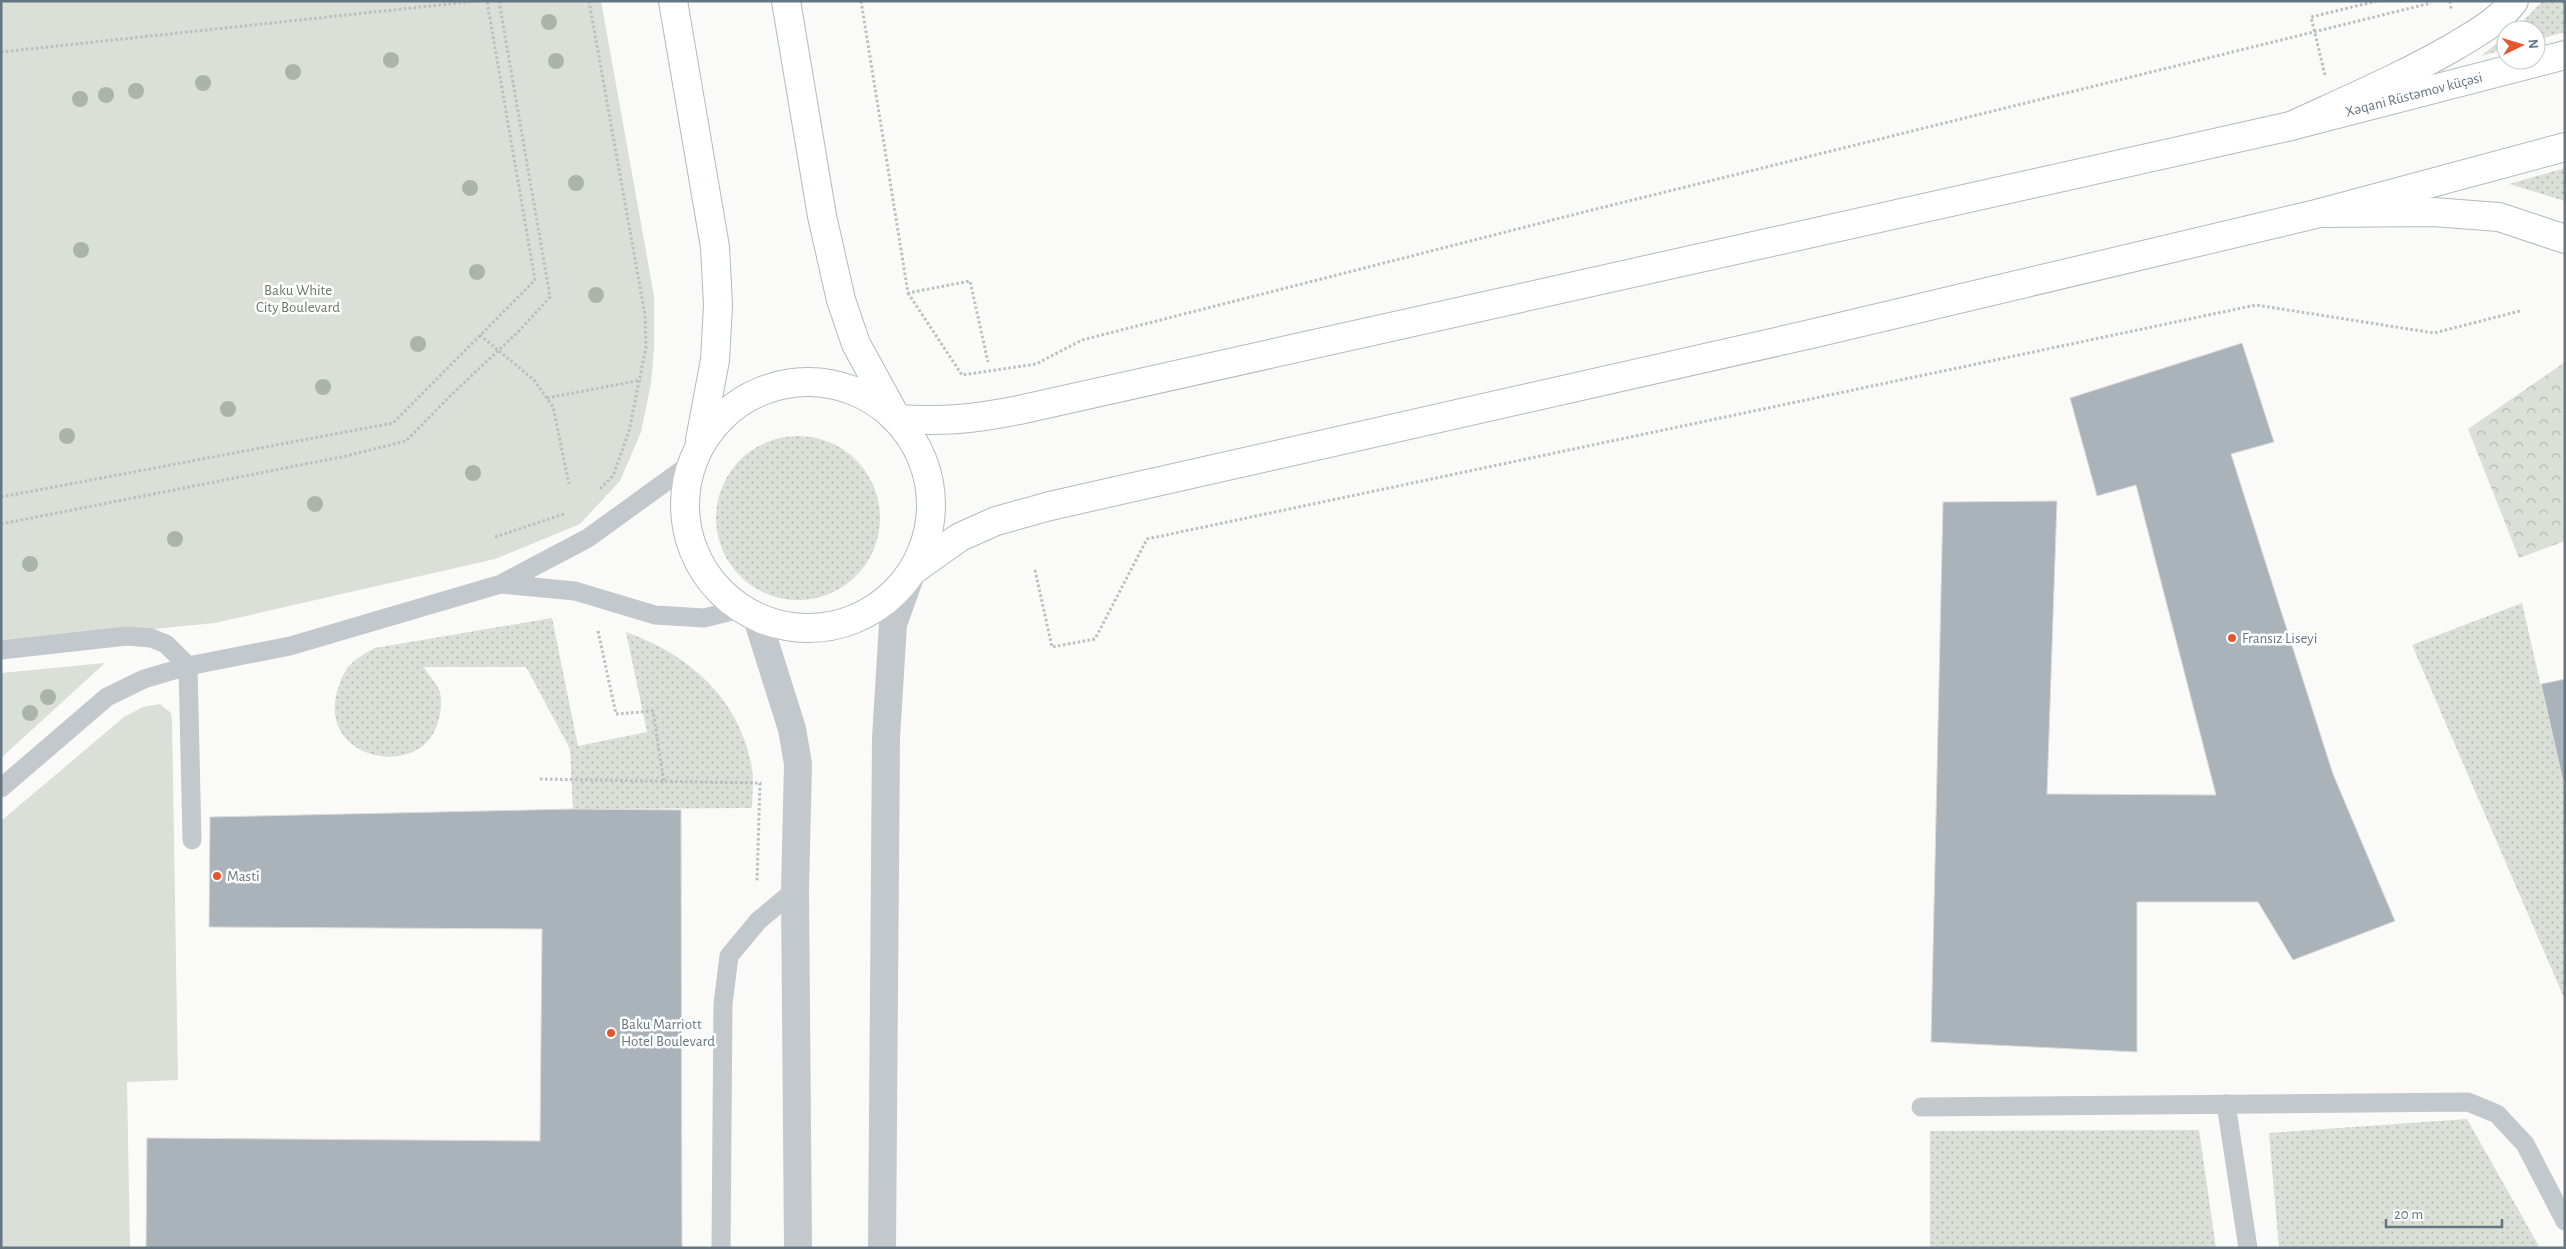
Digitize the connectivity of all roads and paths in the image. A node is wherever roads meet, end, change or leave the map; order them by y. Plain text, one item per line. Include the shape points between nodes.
1 (477, 1) edge
2 (487, 1) edge
3 (499, 1) edge
4 (590, 1) edge
5 (673, 1) edge
6 (786, 1) edge
7 (861, 1) edge
8 (2377, 1) edge
9 (2514, 1) edge
10 (2431, 3) dead end
11 (2316, 31) junction
12 (1, 52) edge
13 (2565, 55) edge
14 (2291, 126) junction
15 (2565, 147) edge
16 (2320, 213) junction
17 (2565, 239) edge
18 (908, 294) junction
19 (2520, 311) dead end
20 (480, 335) junction
21 (498, 351) junction
22 (988, 362) dead end
23 (641, 380) junction
24 (547, 398) junction
25 (897, 418) junction
26 (696, 455) junction
27 (568, 484) dead end
28 (1, 496) edge
29 (594, 496) dead end
30 (572, 512) dead end
31 (1, 524) edge
32 (495, 537) dead end
33 (1035, 570) dead end
34 (912, 571) junction
35 (501, 584) junction
36 (749, 613) junction
37 (598, 631) dead end
38 (1, 650) edge
39 (188, 666) junction
40 (540, 780) dead end
41 (664, 783) junction
42 (1, 788) edge
43 (192, 840) dead end
44 (795, 890) junction
45 (756, 892) dead end
46 (2226, 1104) junction
47 (1921, 1108) dead end
48 (2565, 1221) edge
49 (721, 1248) edge
50 (798, 1248) edge
51 (882, 1248) edge
52 (2248, 1248) edge

1 - 12 path
2 - 20 path via 534,280
3 - 21 path via 550,296
4 - 23 path via 645,315 646,347
5 - 26 main road via 715,247 718,305 715,360
6 - 25 main road via 822,216 841,300 856,344
7 - 18 path
8 - 11 path via 2311,17
9 - 14 main road via 2508,10 2472,36 2417,69
10 - 11 path
11 - 18 path via 1082,340 1036,364 962,375
13 - 14 main road, Xəqani Rüstəmov küçəsi
14 - 25 main road via 982,418 938,422
15 - 16 main road
16 - 17 main road via 2433,212 2499,217
16 - 34 main road via 1801,336 1050,506 996,521 960,537
18 - 22 path via 970,281
19 - 33 path via 2434,333 2256,305 1147,539 1095,639 1052,647
20 - 21 path
20 - 28 path via 392,424
21 - 24 path via 534,380
21 - 31 path via 406,441 346,456
23 - 24 path
23 - 29 path via 629,431 613,476
24 - 27 path via 553,408
25 - 26 main road via 866,395 829,382 790,382 753,394 721,417
25 - 34 main road via 920,453 931,492 929,534
26 - 35 lane via 588,538
26 - 36 main road via 684,502 691,543 710,580
30 - 32 path
34 - 36 main road via 890,598 860,617 826,627 791,628
34 - 51 street via 893,624 886,738
35 - 36 lane via 575,591 655,615 704,618
35 - 39 lane via 290,646
36 - 44 street via 792,729 798,764
37 - 41 path via 616,714 653,711
38 - 39 lane via 127,636 151,638 166,644
39 - 42 lane via 144,679 107,697
39 - 43 lane
40 - 41 path
41 - 45 path via 760,783
44 - 49 lane via 758,921 729,956 723,1004
44 - 50 street
46 - 47 lane
46 - 48 lane via 2468,1102 2497,1114 2525,1144
46 - 52 lane

